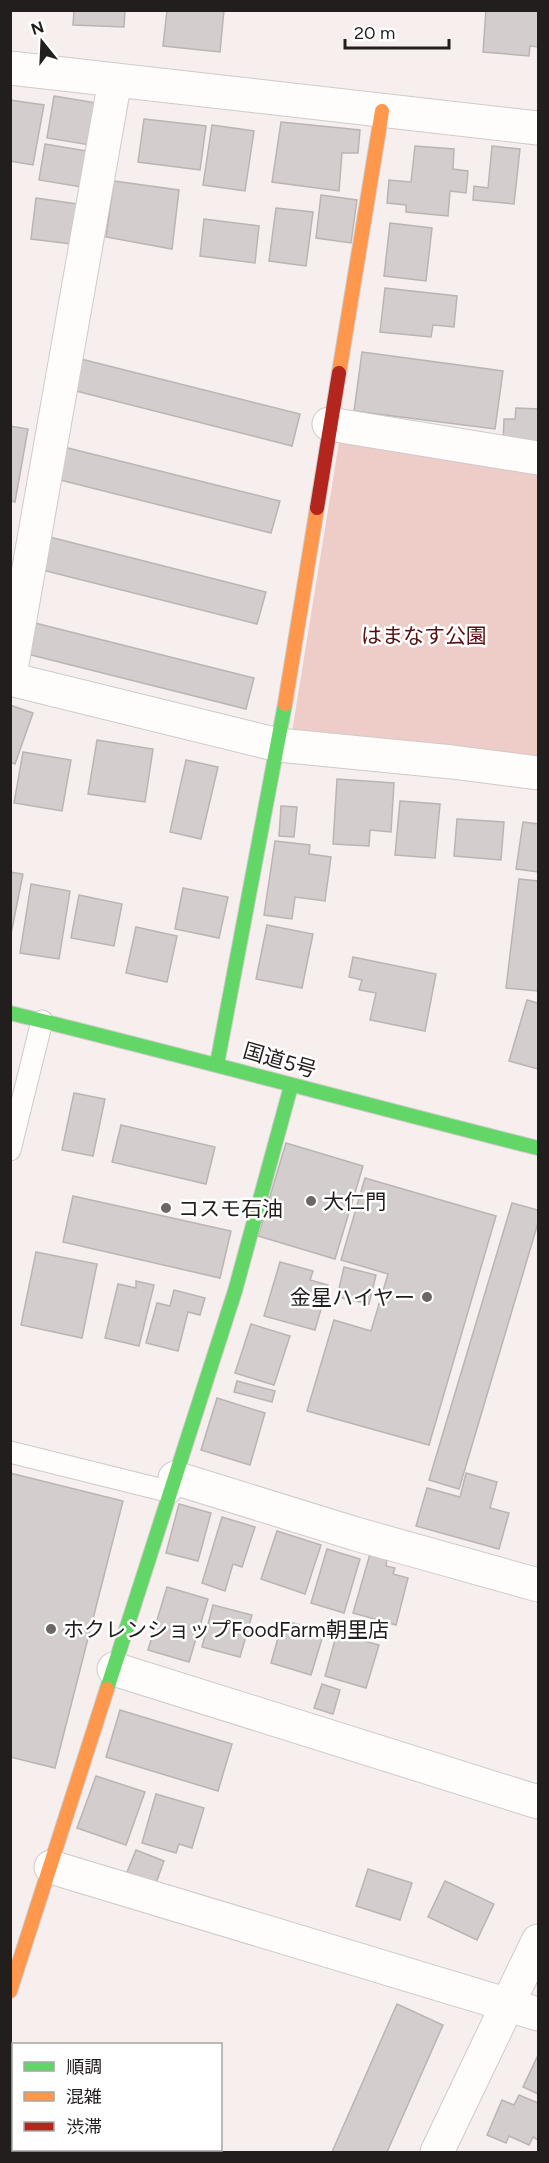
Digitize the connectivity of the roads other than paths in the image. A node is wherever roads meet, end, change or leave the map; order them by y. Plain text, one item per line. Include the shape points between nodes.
1 (10, 68) edge
2 (115, 80) junction
3 (382, 111) junction
4 (538, 128) edge
5 (329, 424) junction
6 (538, 458) edge
7 (10, 677) edge
8 (278, 745) junction
9 (538, 773) edge
10 (10, 1013) edge
11 (42, 1020) junction
12 (217, 1064) junction
13 (291, 1086) junction
14 (538, 1148) edge
15 (10, 1150) edge
16 (10, 1452) edge
17 (173, 1485) junction
18 (538, 1585) edge
19 (114, 1669) junction
20 (538, 1802) edge
21 (51, 1867) junction
22 (538, 1941) edge
23 (10, 1990) edge
24 (508, 2004) junction
25 (538, 2014) edge
26 (437, 2152) edge

1 - 2 street
2 - 3 street
2 - 7 street
3 - 4 street
3 - 5 main road
5 - 6 street
5 - 8 main road
7 - 8 street
8 - 9 street
8 - 12 main road
10 - 11 main road, 国道5号
11 - 12 main road, 国道5号
11 - 15 lane
12 - 13 main road, 国道5号
13 - 14 main road, 国道5号
13 - 17 main road via 235,1291
16 - 17 lane
17 - 18 street
17 - 19 main road
19 - 20 street
19 - 21 main road
21 - 23 main road
21 - 24 street
22 - 24 street
24 - 25 street
24 - 26 street

